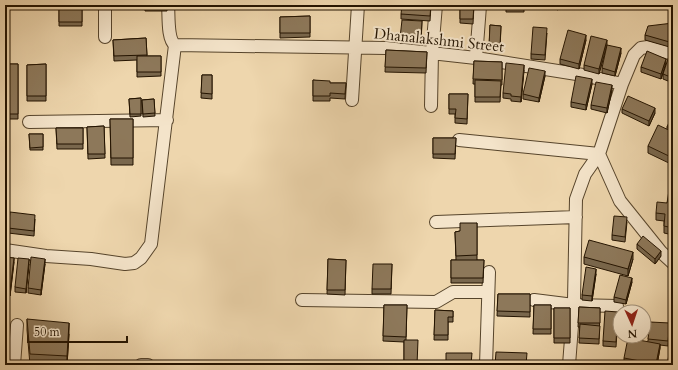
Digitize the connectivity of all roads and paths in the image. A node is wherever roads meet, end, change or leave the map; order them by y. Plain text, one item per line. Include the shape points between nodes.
1 (105, 5) edge
2 (168, 5) edge
3 (358, 5) edge
4 (436, 5) edge
5 (480, 6) edge
6 (105, 37) dead end
7 (175, 45) junction
8 (354, 48) junction
9 (432, 53) junction
10 (673, 54) edge
11 (476, 58) junction
12 (622, 84) junction
13 (352, 100) dead end
14 (431, 106) dead end
15 (167, 120) junction
16 (29, 122) dead end
17 (459, 140) dead end
18 (599, 154) junction
19 (576, 217) junction
20 (436, 222) dead end
21 (5, 250) edge
22 (673, 263) edge
23 (489, 272) dead end
24 (487, 292) junction
25 (302, 300) dead end
26 (534, 300) dead end
27 (574, 305) junction
28 (612, 306) edge
29 (17, 325) dead end
30 (14, 365) edge
31 (141, 365) edge
32 (148, 365) edge
33 (486, 365) edge
34 (570, 365) edge

1 - 6 street
2 - 7 street via 170,36
3 - 8 street
4 - 9 street
5 - 11 street
7 - 8 street, Dhanalakshmi Street
7 - 15 street
8 - 9 street, Dhanalakshmi Street via 386,48
8 - 13 street
9 - 11 street, Dhanalakshmi Street
9 - 14 street
10 - 12 street via 648,47 641,48 634,55
11 - 12 street, Dhanalakshmi Street via 583,75
12 - 18 street
15 - 16 street
15 - 21 street via 151,244 141,258 134,263 125,264
17 - 18 street
18 - 19 street via 580,186 576,200
18 - 22 street via 620,201
19 - 20 street
19 - 27 street
23 - 24 street
24 - 25 street via 453,292 436,302
24 - 33 street
26 - 27 street
27 - 28 street
27 - 34 street
29 - 30 street
31 - 32 street

